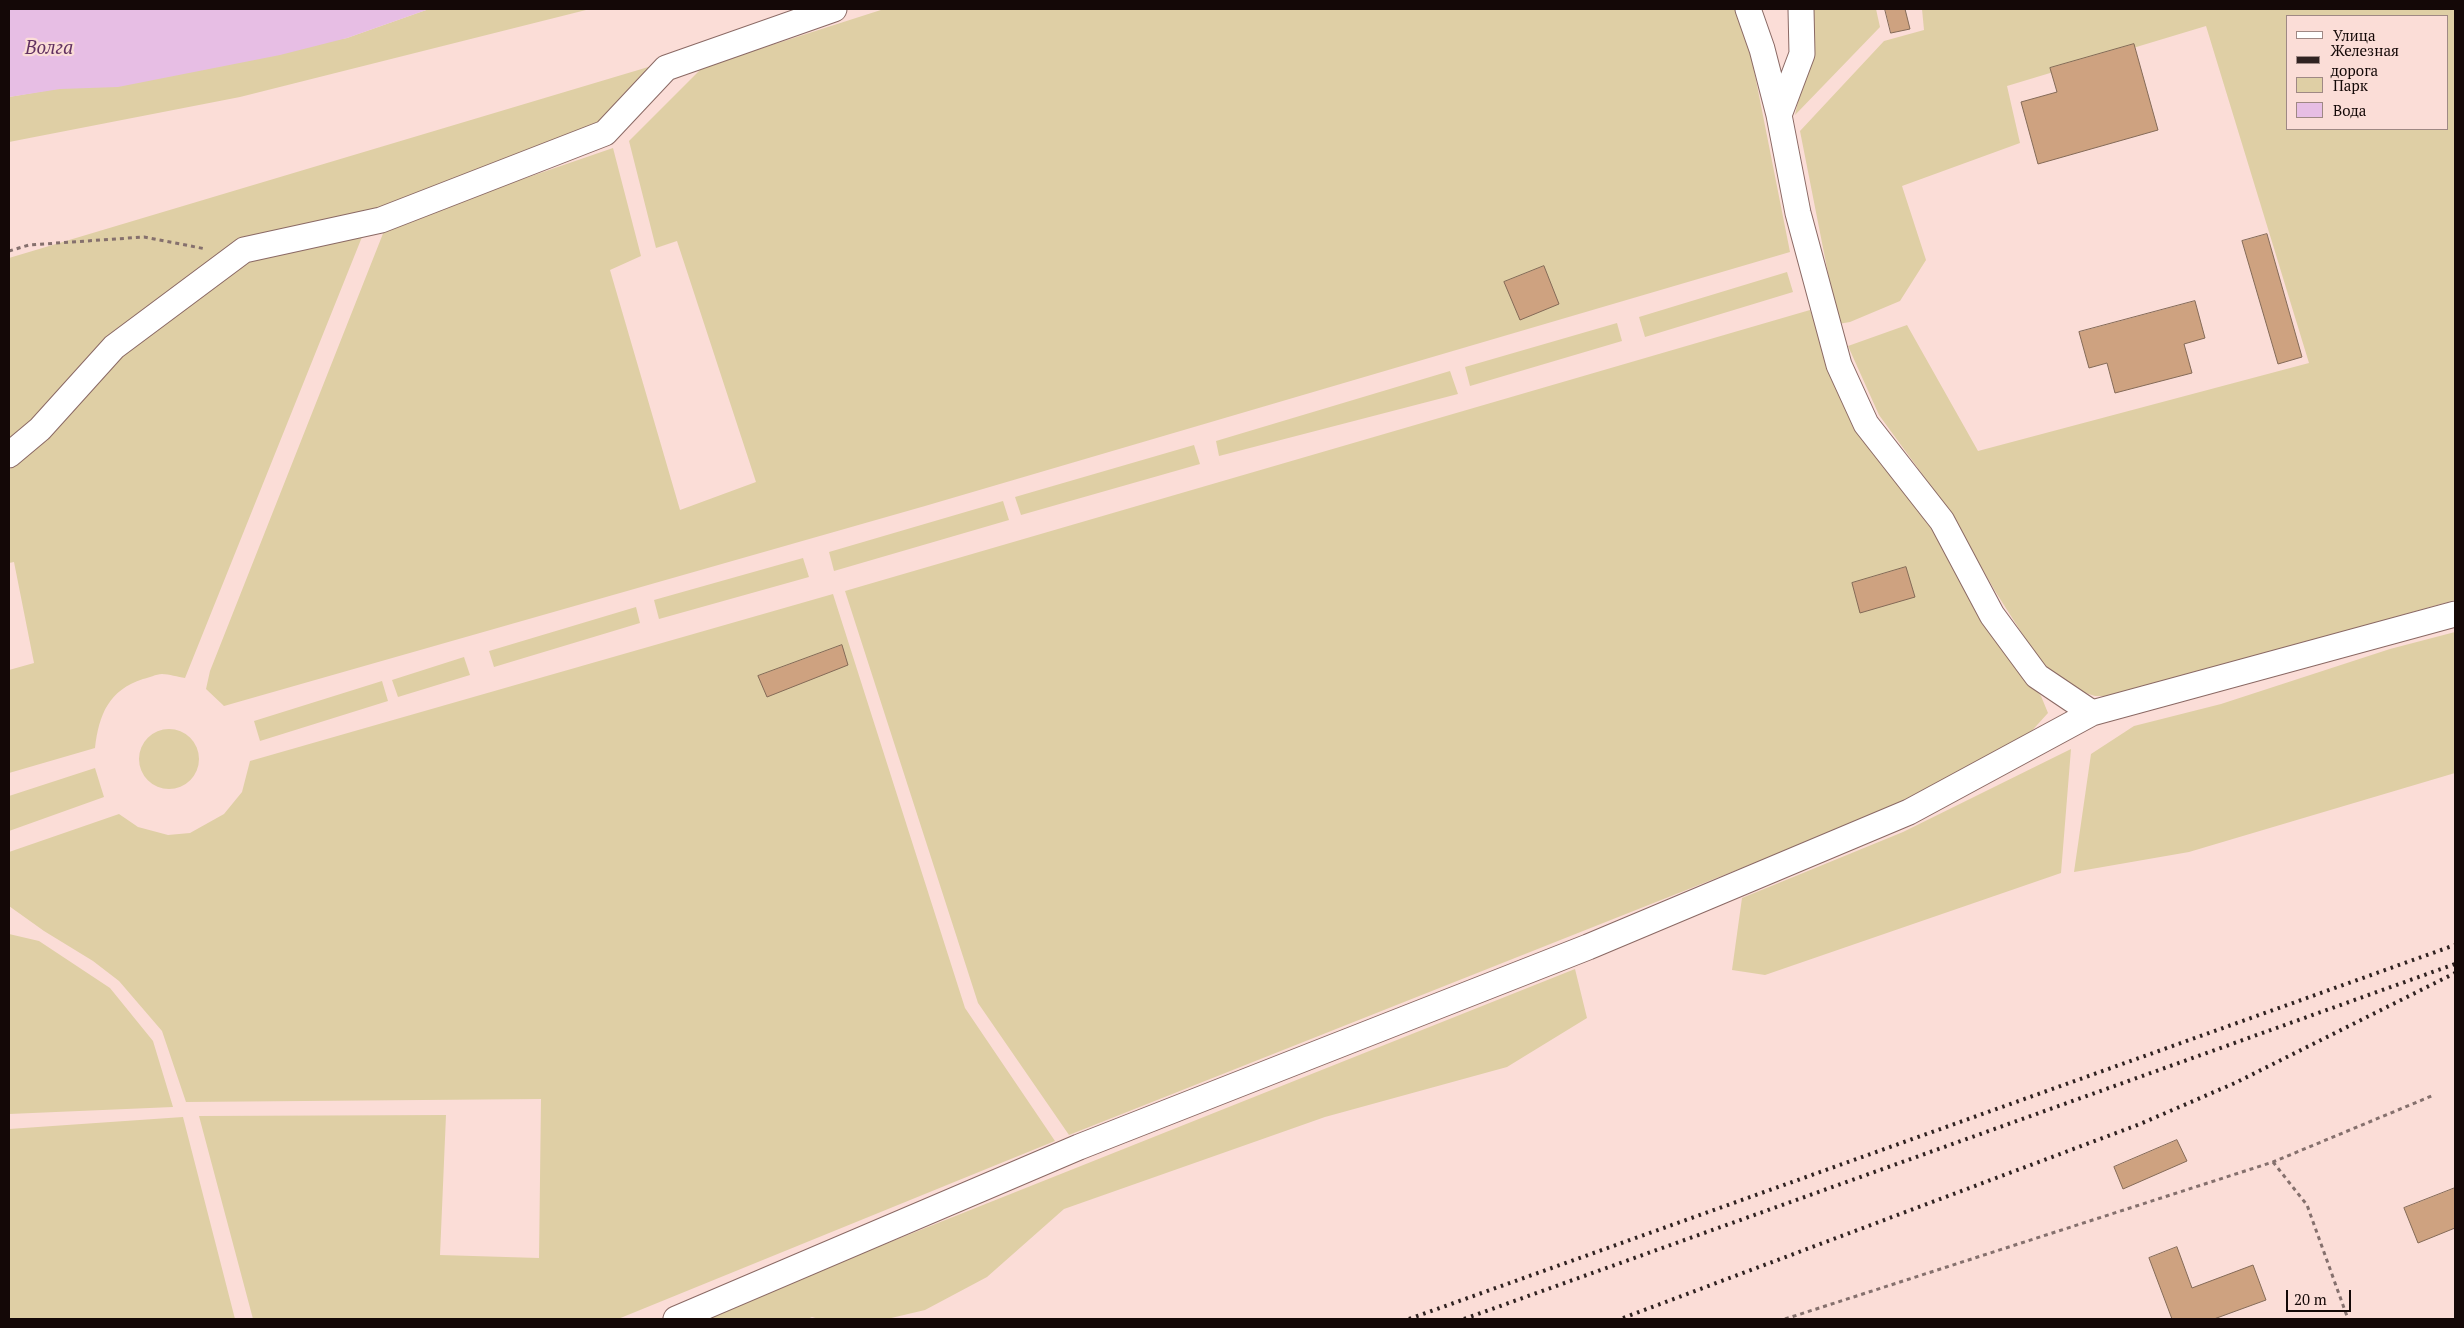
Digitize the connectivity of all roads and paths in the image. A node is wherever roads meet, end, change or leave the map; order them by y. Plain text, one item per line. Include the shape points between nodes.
1 (834, 9) edge
2 (1748, 9) edge
3 (1801, 9) edge
4 (1779, 115) junction
5 (208, 249) dead end
6 (9, 251) edge
7 (9, 455) edge
8 (2455, 614) edge
9 (2092, 712) junction
10 (2434, 1095) dead end
11 (2273, 1162) junction
12 (676, 1319) edge
13 (1785, 1319) edge
14 (2348, 1319) edge

1 - 7 street via 666,68 605,133 381,220 244,250 114,347 40,429
2 - 4 street
3 - 4 street via 1802,54
4 - 9 street via 1798,212 1839,365 1866,424 1942,521 1992,615 2037,676
5 - 6 path via 144,237 29,246
8 - 9 street
9 - 12 street via 1909,812 1579,951 1079,1147
10 - 11 path
11 - 13 path
11 - 14 path via 2307,1206

